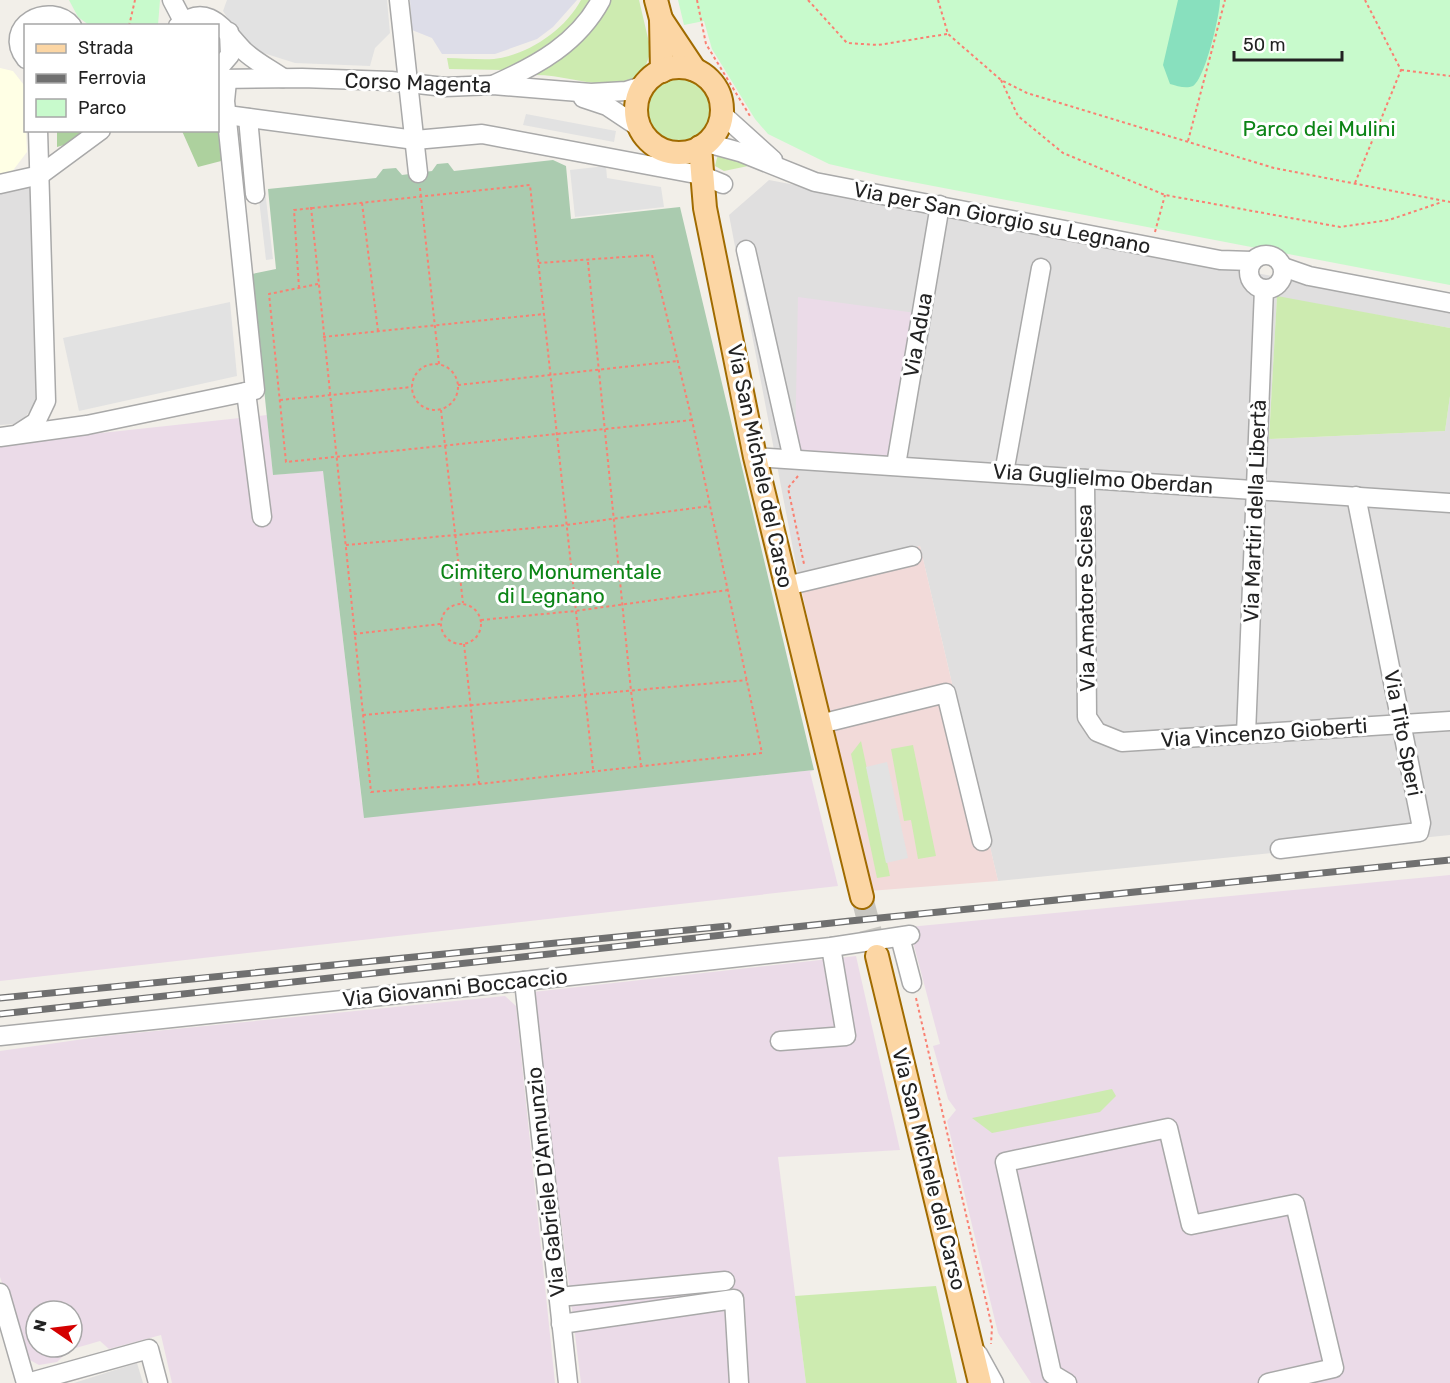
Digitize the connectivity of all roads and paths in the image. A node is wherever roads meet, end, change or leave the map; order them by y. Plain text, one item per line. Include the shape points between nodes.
1 (135, 0) edge
2 (172, 0) edge
3 (399, 0) edge
4 (601, 0) edge
5 (697, 0) edge
6 (808, 0) edge
7 (938, 0) edge
8 (1225, 0) edge
9 (1365, 0) edge
10 (210, 7) edge
11 (658, 10) edge
12 (180, 23) edge
13 (72, 24) edge
14 (129, 24) edge
15 (229, 32) junction
16 (948, 34) junction
17 (0, 52) edge
18 (24, 58) edge
19 (695, 70) junction
20 (1401, 70) junction
21 (1450, 75) edge
22 (220, 76) edge
23 (283, 78) junction
24 (653, 78) junction
25 (1001, 80) junction
26 (408, 84) junction
27 (493, 85) junction
28 (552, 90) junction
29 (223, 106) edge
30 (722, 114) junction
31 (248, 118) junction
32 (753, 122) dead end
33 (640, 128) junction
34 (39, 132) edge
35 (98, 132) edge
36 (415, 140) junction
37 (1188, 141) junction
38 (704, 145) junction
39 (675, 153) junction
40 (785, 171) junction
41 (695, 174) junction
42 (40, 175) junction
43 (419, 177) joint
44 (0, 183) edge
45 (1355, 183) junction
46 (723, 184) dead end
47 (255, 194) dead end
48 (1165, 195) junction
49 (421, 197) junction
50 (1445, 201) junction
51 (361, 202) junction
52 (1450, 202) edge
53 (940, 205) junction
54 (311, 207) junction
55 (1150, 246) junction
56 (746, 250) dead end
57 (588, 262) junction
58 (539, 263) junction
59 (1251, 266) junction
60 (1041, 268) dead end
61 (1283, 273) junction
62 (318, 284) junction
63 (299, 288) junction
64 (1264, 289) junction
65 (1450, 303) edge
66 (544, 314) junction
67 (434, 326) junction
68 (378, 331) junction
69 (323, 337) junction
70 (678, 361) junction
71 (439, 364) junction
72 (599, 370) junction
73 (550, 376) junction
74 (458, 385) junction
75 (412, 387) junction
76 (251, 391) junction
77 (46, 393) junction
78 (329, 395) junction
79 (280, 400) junction
80 (441, 410) junction
81 (692, 420) junction
82 (87, 425) junction
83 (606, 429) junction
84 (556, 434) junction
85 (4, 436) edge
86 (445, 446) junction
87 (336, 457) junction
88 (755, 457) junction
89 (896, 465) junction
90 (796, 467) junction
91 (1004, 473) junction
92 (1085, 479) junction
93 (1256, 488) junction
94 (1356, 495) junction
95 (1450, 502) edge
96 (710, 506) junction
97 (262, 517) dead end
98 (615, 519) junction
99 (566, 525) junction
100 (453, 536) junction
101 (345, 545) junction
102 (912, 556) dead end
103 (797, 583) junction
104 (728, 590) junction
105 (463, 603) junction
106 (623, 604) junction
107 (575, 611) junction
108 (481, 620) junction
109 (440, 624) junction
110 (354, 634) junction
111 (464, 644) junction
112 (747, 680) junction
113 (631, 691) junction
114 (585, 695) junction
115 (471, 705) junction
116 (363, 715) junction
117 (1087, 717) joint
118 (1450, 721) edge
119 (820, 724) junction
120 (1401, 724) junction
121 (1246, 734) junction
122 (641, 765) junction
123 (593, 770) junction
124 (479, 784) junction
125 (982, 841) dead end
126 (1280, 849) dead end
127 (862, 897) tunnel mouth
128 (831, 947) junction
129 (877, 956) tunnel mouth
130 (524, 981) junction
131 (912, 983) joint
132 (0, 1036) edge
133 (780, 1041) dead end
134 (725, 1281) dead end
135 (0, 1293) edge
136 (559, 1297) junction
137 (561, 1324) junction
138 (969, 1337) junction
139 (990, 1349) dead end
140 (26, 1383) edge
141 (158, 1383) edge
142 (568, 1383) edge
143 (740, 1383) edge
144 (970, 1383) edge
145 (980, 1383) edge
146 (994, 1383) edge
147 (1067, 1383) edge
148 (1271, 1383) edge

1 - 14 path
2 - 12 street
3 - 26 street
4 - 27 street via 582,29 550,57
5 - 32 path via 706,44
6 - 16 path via 848,43 878,45
7 - 16 path
8 - 37 path
9 - 20 path
10 - 12 street, Corso Magenta
10 - 15 street, Corso Magenta
11 - 19 main road
11 - 24 main road
13 - 18 street via 62,12 48,6 26,13 15,34
15 - 22 street via 230,55
15 - 23 street, Corso Magenta via 255,61
16 - 25 path
17 - 18 street
19 - 24 main road via 673,67
19 - 30 main road via 705,75 719,92
20 - 21 path
20 - 45 path
22 - 23 street, Corso Magenta
22 - 29 street
23 - 26 street, Corso Magenta
24 - 28 street, Corso Magenta via 612,93
24 - 33 main road via 637,106
25 - 37 path via 1027,93
25 - 48 path via 1018,116 1063,153
26 - 27 street, Corso Magenta
26 - 36 street
27 - 28 street, Corso Magenta
28 - 33 street, Corso Magenta via 607,106
29 - 31 street
29 - 76 street
30 - 38 main road via 714,135
30 - 40 street, Via per San Giorgio su Legnano
31 - 36 street
31 - 47 street
33 - 39 main road via 654,145
34 - 42 street
35 - 42 street
36 - 41 street via 482,134
36 - 43 street
37 - 45 path via 1274,168
38 - 39 main road
38 - 40 street, Via per San Giorgio su Legnano via 740,152
38 - 41 main road, Via San Michele del Carso
39 - 41 main road, Via San Michele del Carso
40 - 53 street, Via per San Giorgio su Legnano via 815,182
41 - 46 street
41 - 88 main road, Via San Michele del Carso
42 - 44 street
42 - 77 street
43 - 49 path
45 - 50 path
48 - 50 path via 1340,227 1389,220
48 - 55 path
49 - 51 path
49 - 58 path via 530,185
49 - 67 path
50 - 52 path
51 - 54 path
51 - 68 path
53 - 55 street, Via per San Giorgio su Legnano
53 - 89 street, Via Adua
54 - 62 path
54 - 63 path via 294,210
55 - 59 street, Via per San Giorgio su Legnano
56 - 90 street, Via San Michele del Carso
57 - 58 path
57 - 70 path via 652,255
57 - 72 path
58 - 66 path
59 - 61 street, Via per San Giorgio su Legnano via 1267,254 1277,258
59 - 64 street via 1252,281
60 - 91 street
61 - 64 street via 1275,287
61 - 65 street, Via per San Giorgio su Legnano
62 - 63 path
62 - 69 path
63 - 79 path via 269,294
64 - 93 street, Via Martiri della Libertà
66 - 67 path
66 - 73 path
67 - 68 path
67 - 71 path
68 - 69 path
69 - 78 path
70 - 72 path
70 - 81 path
71 - 74 path via 452,371
71 - 75 path via 420,370
72 - 73 path
72 - 83 path
73 - 74 path
73 - 84 path
74 - 80 path via 452,403
75 - 78 path
75 - 80 path via 421,406
76 - 82 street
76 - 97 street
77 - 82 street via 59,418
77 - 85 street via 36,422 24,431
78 - 79 path
78 - 87 path
79 - 87 path via 286,462
80 - 86 path
81 - 83 path
81 - 96 path
82 - 85 street
83 - 84 path
83 - 98 path
84 - 86 path
84 - 99 path
86 - 87 path
86 - 100 path
87 - 101 path
88 - 90 street, Via Guglielmo Oberdan
88 - 103 main road, Via San Michele del Carso
89 - 90 street, Via Guglielmo Oberdan
89 - 91 street, Via Guglielmo Oberdan
90 - 103 path via 788,488
91 - 92 street, Via Guglielmo Oberdan
92 - 93 street, Via Guglielmo Oberdan
92 - 117 street, Via Amatore Sciesa
93 - 94 street, Via Guglielmo Oberdan
93 - 121 street, Via Martiri della Libertà
94 - 95 street, Via Guglielmo Oberdan
94 - 120 street, Via Tito Speri
96 - 98 path
96 - 104 path
98 - 99 path
98 - 106 path
99 - 100 path
99 - 107 path
100 - 101 path
100 - 105 path
101 - 110 path
102 - 103 street
103 - 119 main road, Via San Michele del Carso
104 - 106 path
104 - 112 path
105 - 108 path via 474,609
105 - 109 path via 445,611
106 - 107 path
106 - 113 path
107 - 108 path
107 - 114 path
108 - 111 path via 479,633
109 - 110 path
109 - 111 path via 450,642
110 - 116 path
111 - 115 path
112 - 113 path
112 - 122 path via 762,753
113 - 114 path
113 - 122 path
114 - 115 path
114 - 123 path
115 - 116 path
115 - 124 path
116 - 124 path via 371,792
117 - 121 street, Via Vincenzo Gioberti via 1097,732 1122,742
118 - 120 street, Via Vincenzo Gioberti
119 - 125 street via 946,693
119 - 127 main road, Via San Michele del Carso
120 - 121 street, Via Vincenzo Gioberti
120 - 126 street, Via Tito Speri via 1421,823 1419,832
122 - 123 path
123 - 124 path
128 - 130 street, Via Giovanni Boccaccio
128 - 131 street, Via Giovanni Boccaccio via 905,936
128 - 133 street via 846,1036
129 - 138 main road, Via San Michele del Carso
130 - 132 street, Via Giovanni Boccaccio
130 - 136 street, Via Gabriele D'Annunzio
131 - 139 path via 992,1327
134 - 136 street
135 - 140 street
136 - 137 street, Via Gabriele D'Annunzio
137 - 142 street, Via Gabriele D'Annunzio
137 - 143 street via 734,1299
138 - 144 street
138 - 145 main road, Via San Michele del Carso
138 - 146 street
140 - 141 street via 149,1349
147 - 148 street via 1052,1374 1005,1162 1168,1128 1191,1225 1295,1204 1334,1368

